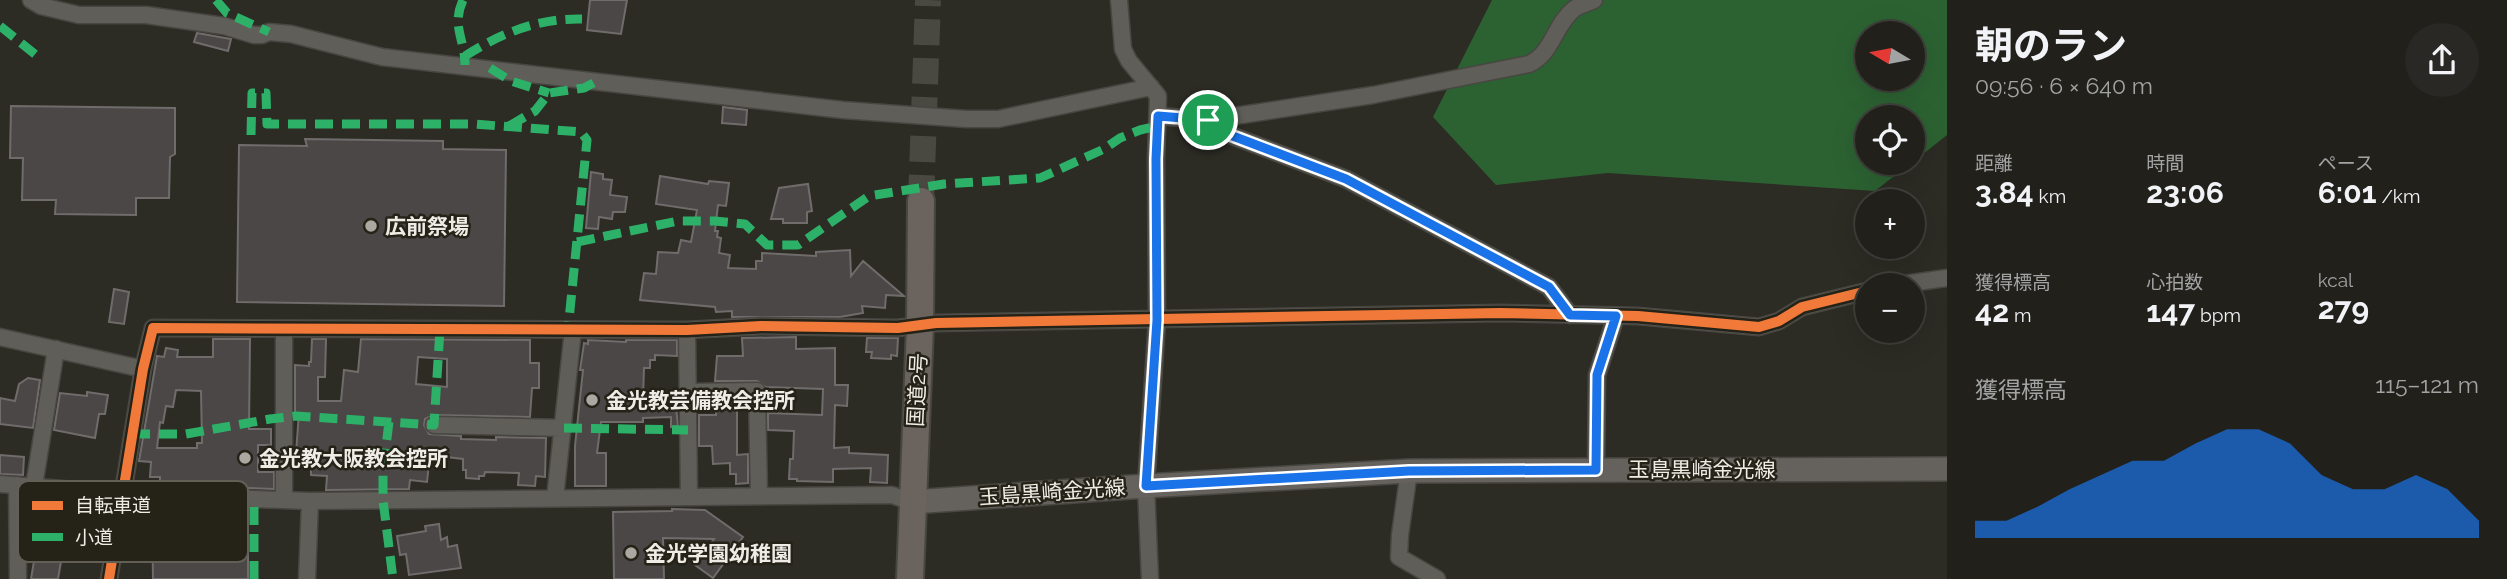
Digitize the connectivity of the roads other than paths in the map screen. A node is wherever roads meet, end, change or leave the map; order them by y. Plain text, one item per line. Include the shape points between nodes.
1 (30, 0) edge
2 (1119, 0) edge
3 (1594, 0) edge
4 (1151, 87) junction
5 (1158, 116) junction
6 (1208, 120) junction
7 (922, 201) tunnel mouth
8 (1947, 278) edge
9 (1925, 281) edge
10 (1855, 294) edge
11 (1570, 315) junction
12 (1616, 316) junction
13 (1157, 320) junction
14 (920, 326) junction
15 (284, 328) junction
16 (573, 330) junction
17 (687, 330) junction
18 (0, 337) edge
19 (56, 349) junction
20 (143, 369) junction
21 (688, 392) junction
22 (434, 425) dead end
23 (564, 428) junction
24 (1947, 469) edge
25 (1596, 470) junction
26 (1409, 471) junction
27 (35, 481) edge
28 (124, 481) edge
29 (8, 485) edge
30 (1146, 486) junction
31 (689, 496) junction
32 (759, 496) junction
33 (555, 498) junction
34 (248, 499) edge
35 (284, 500) junction
36 (310, 501) junction
37 (912, 502) junction
38 (18, 579) edge
39 (307, 579) edge
40 (910, 579) edge
41 (1150, 579) edge
42 (1437, 579) edge

1 - 4 street via 79,15 146,15 254,35 291,34 382,57 869,112 998,119
2 - 4 street via 1123,49
3 - 6 street via 1575,8 1546,51 1529,64 1373,95
4 - 5 street via 1158,96
5 - 6 street
5 - 13 street
6 - 11 street via 1230,135 1346,179 1549,287
7 - 14 highway, 国道2号
8 - 9 street
10 - 12 street via 1802,307 1759,327
11 - 12 street
11 - 13 street
12 - 25 street via 1597,375
13 - 14 street
13 - 30 street
14 - 17 street
14 - 37 highway, 国道2号
15 - 16 street
15 - 20 street via 153,328
15 - 35 street
16 - 17 street
16 - 23 street
17 - 21 street
18 - 19 street
19 - 20 street
19 - 27 street
20 - 28 street
21 - 31 street
21 - 32 street via 757,391
22 - 23 street
23 - 33 street
24 - 25 main road, 玉島黒崎金光線
25 - 26 main road, 玉島黒崎金光線
26 - 30 main road, 玉島黒崎金光線
26 - 42 street via 1399,557
29 - 38 street
30 - 37 main road, 玉島黒崎金光線
30 - 41 street
31 - 32 street
31 - 33 street
32 - 37 street via 892,495
33 - 36 street
34 - 35 street
35 - 36 street
36 - 39 street
37 - 40 highway, 国道2号

